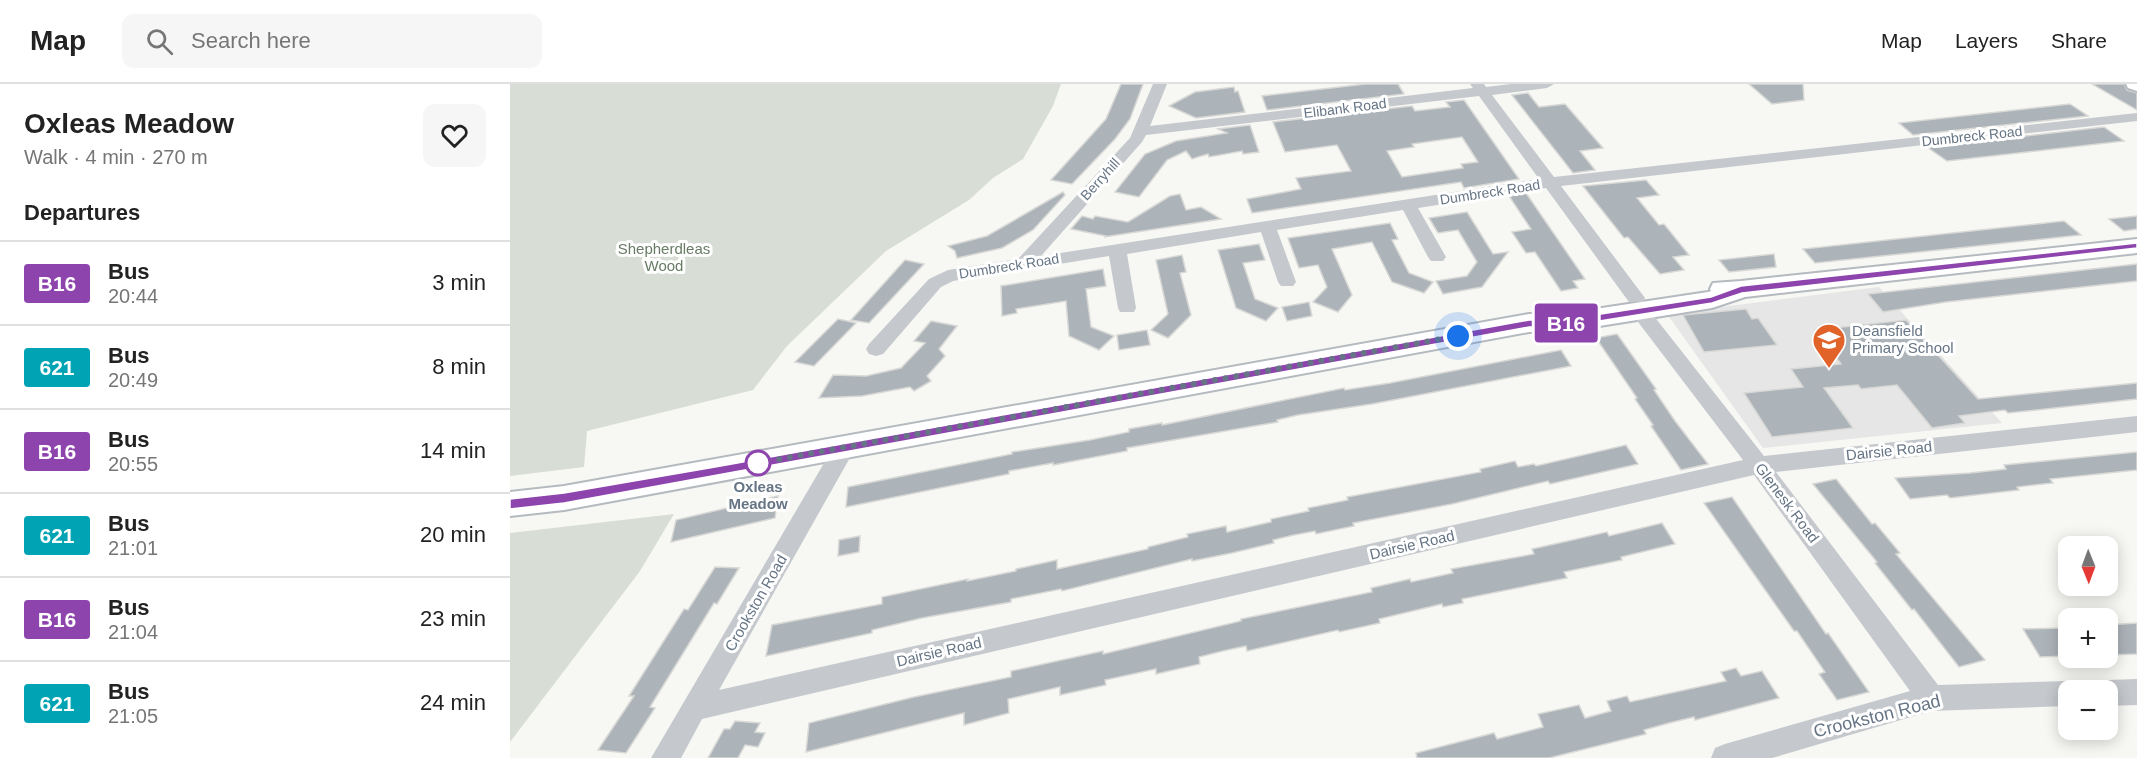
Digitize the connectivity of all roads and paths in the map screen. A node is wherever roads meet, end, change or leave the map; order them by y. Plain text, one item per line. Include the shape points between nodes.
1 (1160, 84) edge
2 (1547, 84) edge
3 (1480, 88) edge
4 (2137, 117) edge
5 (1142, 131) junction
6 (1551, 182) junction
7 (1408, 204) junction
8 (1267, 226) junction
9 (2137, 246) edge
10 (1117, 249) junction
11 (1437, 257) dead end
12 (1024, 264) junction
13 (1287, 282) dead end
14 (1638, 304) junction
15 (1127, 308) dead end
16 (876, 349) dead end
17 (2137, 424) edge
18 (845, 447) junction
19 (1759, 465) junction
20 (510, 504) edge
21 (2137, 692) edge
22 (2118, 693) edge
23 (2058, 694) edge
24 (1931, 698) junction
25 (695, 708) junction
26 (665, 758) edge
27 (1725, 758) edge

1 - 5 street, Berryhill
2 - 3 street, Elibank Road
3 - 5 street, Elibank Road
3 - 6 street, Glenesk Road
4 - 6 street, Dumbreck Road
5 - 12 street, Berryhill
6 - 7 street, Dumbreck Road
6 - 14 street, Glenesk Road
7 - 8 street, Dumbreck Road
7 - 11 street
8 - 10 street, Dumbreck Road
8 - 13 street
9 - 14 street via 1741,290 1712,300
10 - 12 street, Dumbreck Road
10 - 15 street
12 - 16 street, Dumbreck Road via 942,278
14 - 18 street via 1562,323 1529,323
14 - 19 street, Glenesk Road
17 - 19 street, Dairsie Road
18 - 20 street via 564,498
18 - 25 street, Crookston Road
19 - 24 street, Glenesk Road
19 - 25 street, Dairsie Road
21 - 22 street
23 - 24 street, Crookston Road
24 - 27 street, Crookston Road
25 - 26 street, Crookston Road

